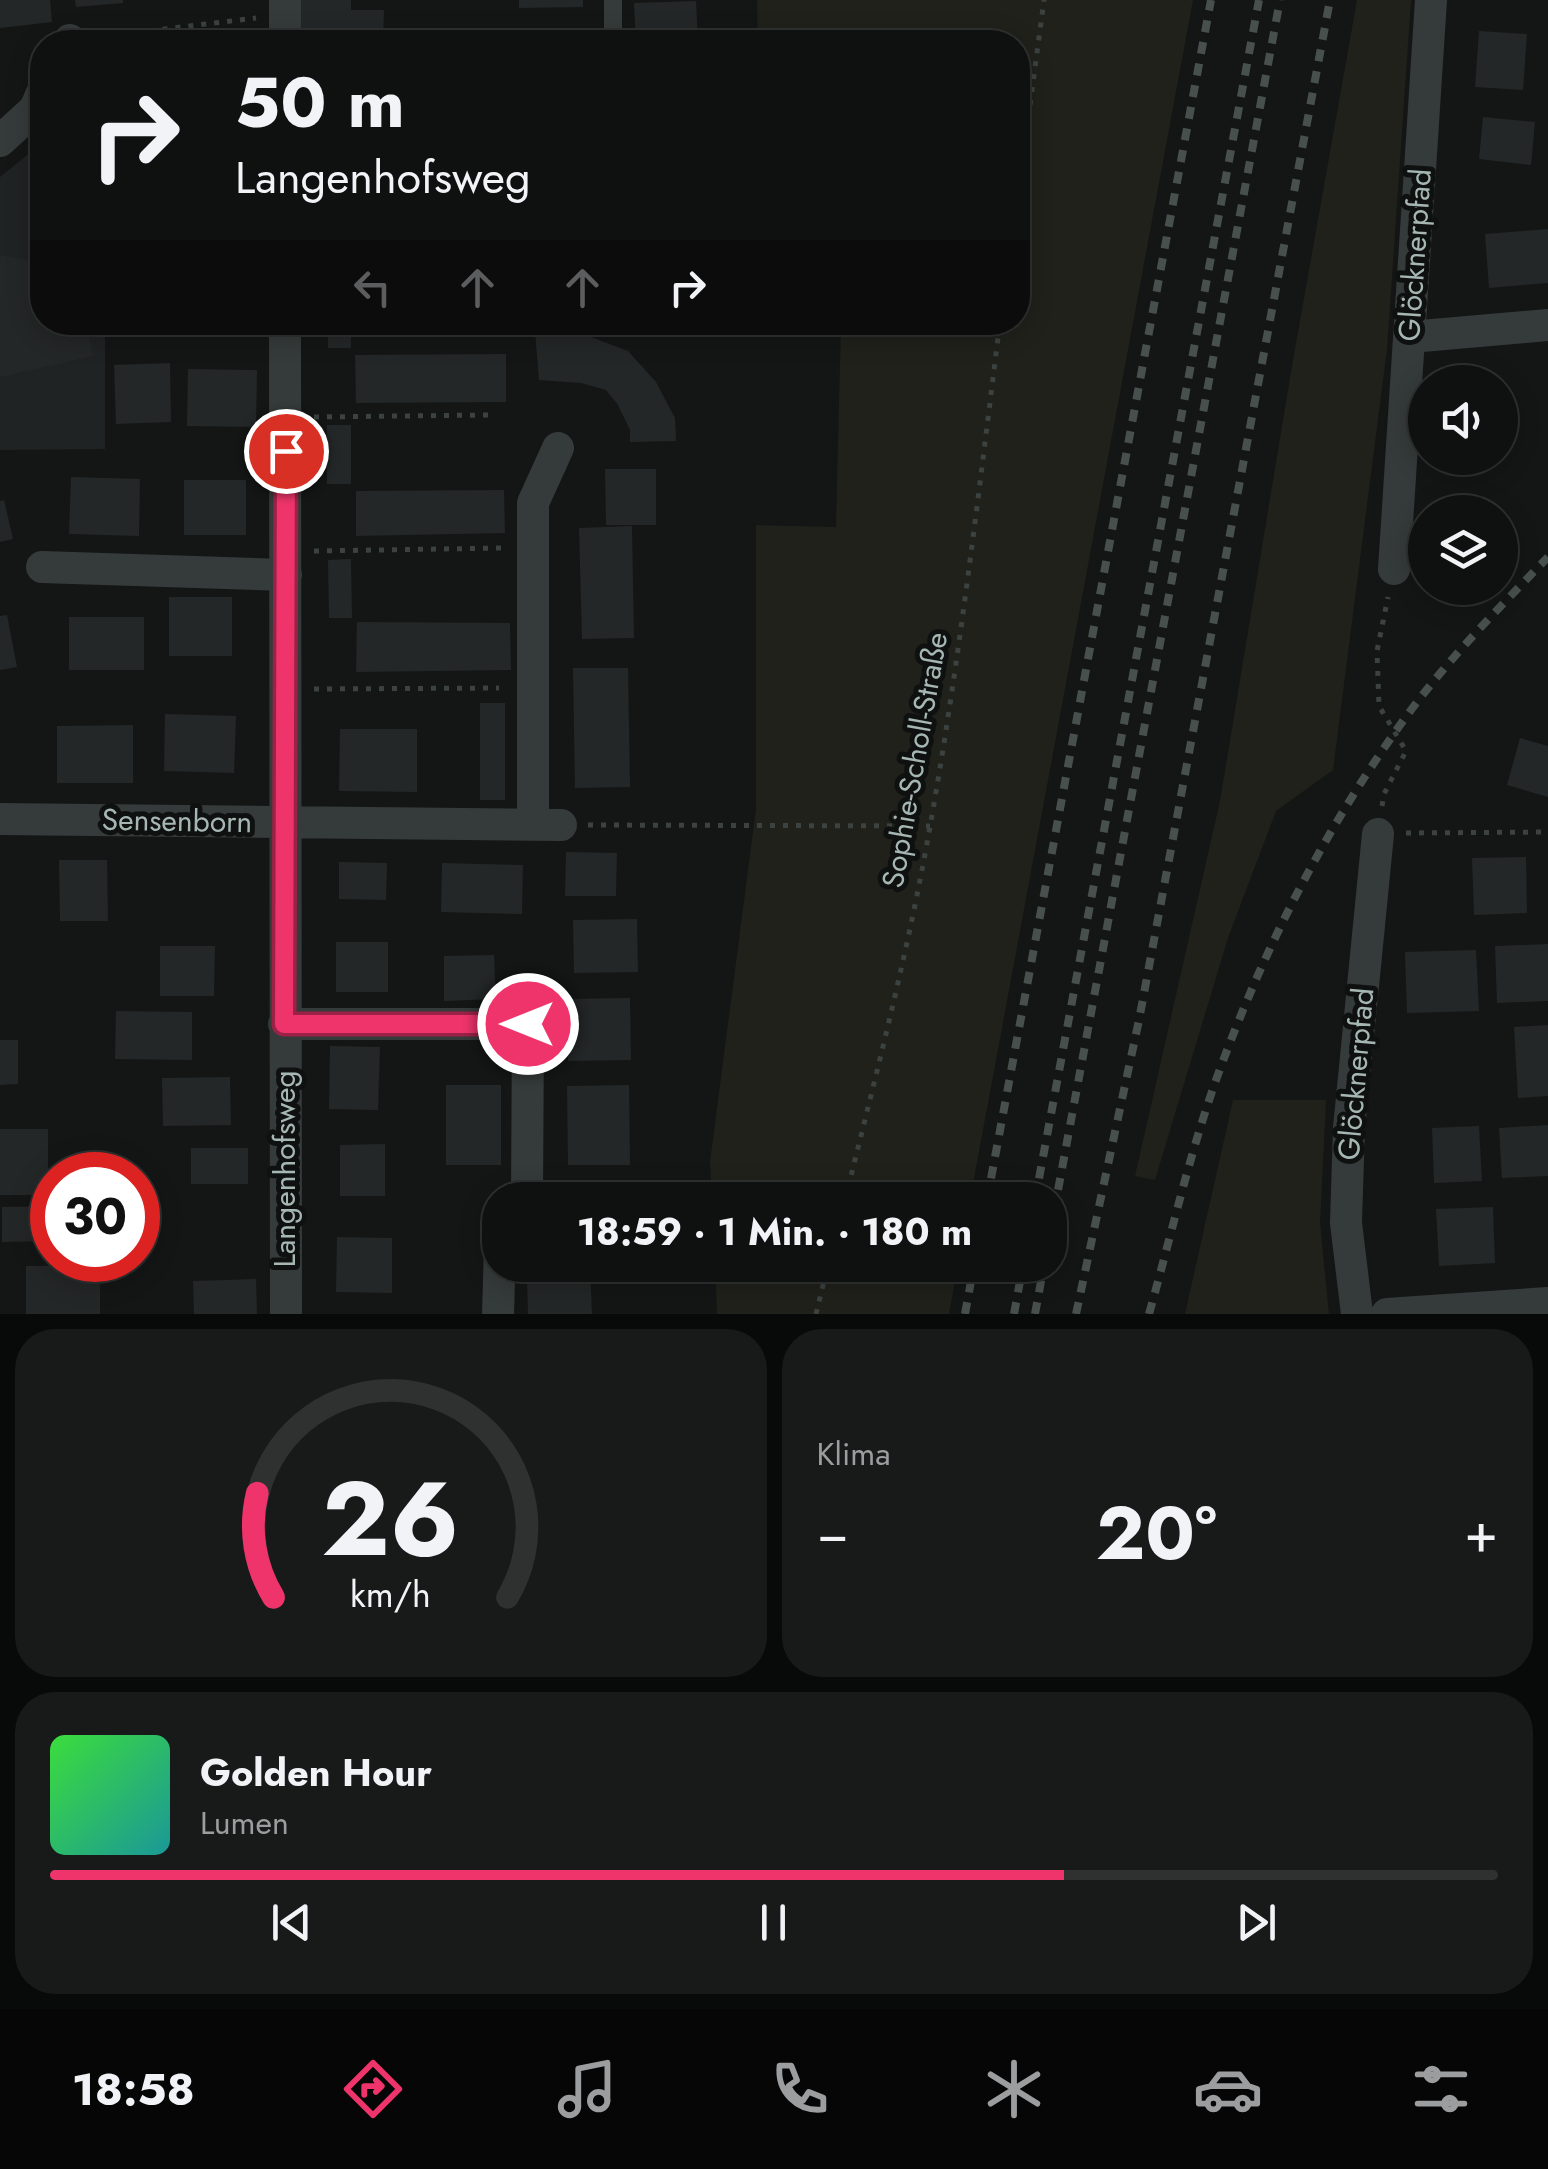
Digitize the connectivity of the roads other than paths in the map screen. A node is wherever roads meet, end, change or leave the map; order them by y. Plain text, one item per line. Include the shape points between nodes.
1 (613, 0) edge
2 (1431, 0) edge
3 (613, 30) edge
4 (30, 112) edge
5 (0, 141) edge
6 (1548, 325) edge
7 (286, 335) edge
8 (1410, 337) junction
9 (558, 448) dead end
10 (286, 563) junction
11 (42, 567) dead end
12 (1394, 569) road end
13 (0, 818) edge
14 (286, 823) junction
15 (1378, 834) road end
16 (284, 1024) junction
17 (527, 1182) edge
18 (499, 1282) edge
19 (1548, 1303) edge
20 (286, 1314) edge
21 (498, 1314) edge
22 (1357, 1314) edge
23 (1387, 1314) edge

1 - 3 lane
2 - 8 street, Glöcknerpfad
4 - 5 street
6 - 8 street
7 - 10 street, Langenhofsweg
8 - 12 street, Glöcknerpfad
9 - 14 street, Sensenborn via 533,502 547,824
10 - 11 street
10 - 14 street, Langenhofsweg
13 - 14 street, Sensenborn
14 - 16 street, Langenhofsweg
15 - 22 street, Glöcknerpfad via 1349,1128 1346,1222
16 - 17 street via 528,1024
16 - 20 street, Langenhofsweg
18 - 21 street
19 - 23 street

